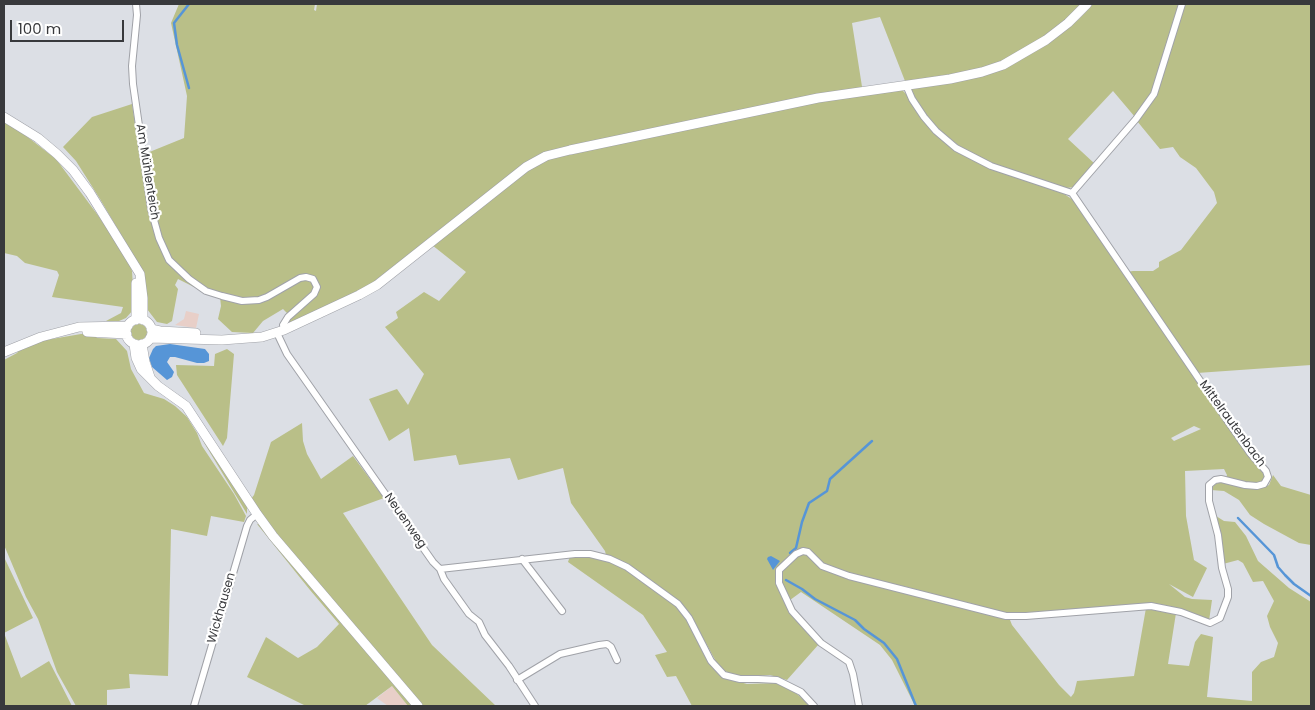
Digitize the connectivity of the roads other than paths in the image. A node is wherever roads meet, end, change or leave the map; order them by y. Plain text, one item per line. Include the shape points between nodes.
1 (136, 4) edge
2 (1088, 4) edge
3 (1182, 4) edge
4 (906, 84) junction
5 (4, 117) edge
6 (1072, 193) junction
7 (139, 320) junction
8 (127, 330) junction
9 (280, 332) junction
10 (145, 339) junction
11 (4, 352) edge
12 (257, 514) junction
13 (522, 559) junction
14 (440, 569) junction
15 (562, 611) dead end
16 (617, 660) dead end
17 (517, 680) junction
18 (194, 706) edge
19 (418, 706) edge
20 (535, 706) edge
21 (814, 706) edge
22 (859, 706) edge

1 - 9 street, Am Mühlenteich via 133,84 151,209 159,238 169,260 189,279 206,291 222,296 242,301 259,300 300,278 313,279 314,294 288,318
2 - 4 main road via 1046,40 1003,65 974,75
3 - 6 street via 1154,94
4 - 6 street via 924,117 956,148 991,166
4 - 9 main road via 818,98 546,156 526,167 377,284
5 - 7 main road via 47,145 73,170 96,200 135,268
6 - 22 street, Mittelrautenbach via 1228,423 1267,474 1266,481 1257,486 1220,479 1210,485 1209,501 1228,589 1220,618 1210,623 1181,612 1151,606 1006,616 849,576 822,566 808,552 800,552 780,570 779,583 792,611 821,643 849,662
7 - 8 main road
7 - 10 main road via 147,322
8 - 10 main road via 129,340
8 - 11 main road via 68,331 41,337
9 - 10 main road via 262,337 216,340
9 - 14 street, Neuenweg via 283,347
10 - 12 main road via 138,364 141,370 190,412
12 - 18 street, Wickhausen via 247,526
12 - 19 main road
13 - 14 street
13 - 15 street
13 - 21 street via 590,554 620,564 683,609 708,655 724,675 785,683 801,692
14 - 17 street, Neuenweg
16 - 17 street via 611,647 599,645 560,654
17 - 20 street, Neuenweg

